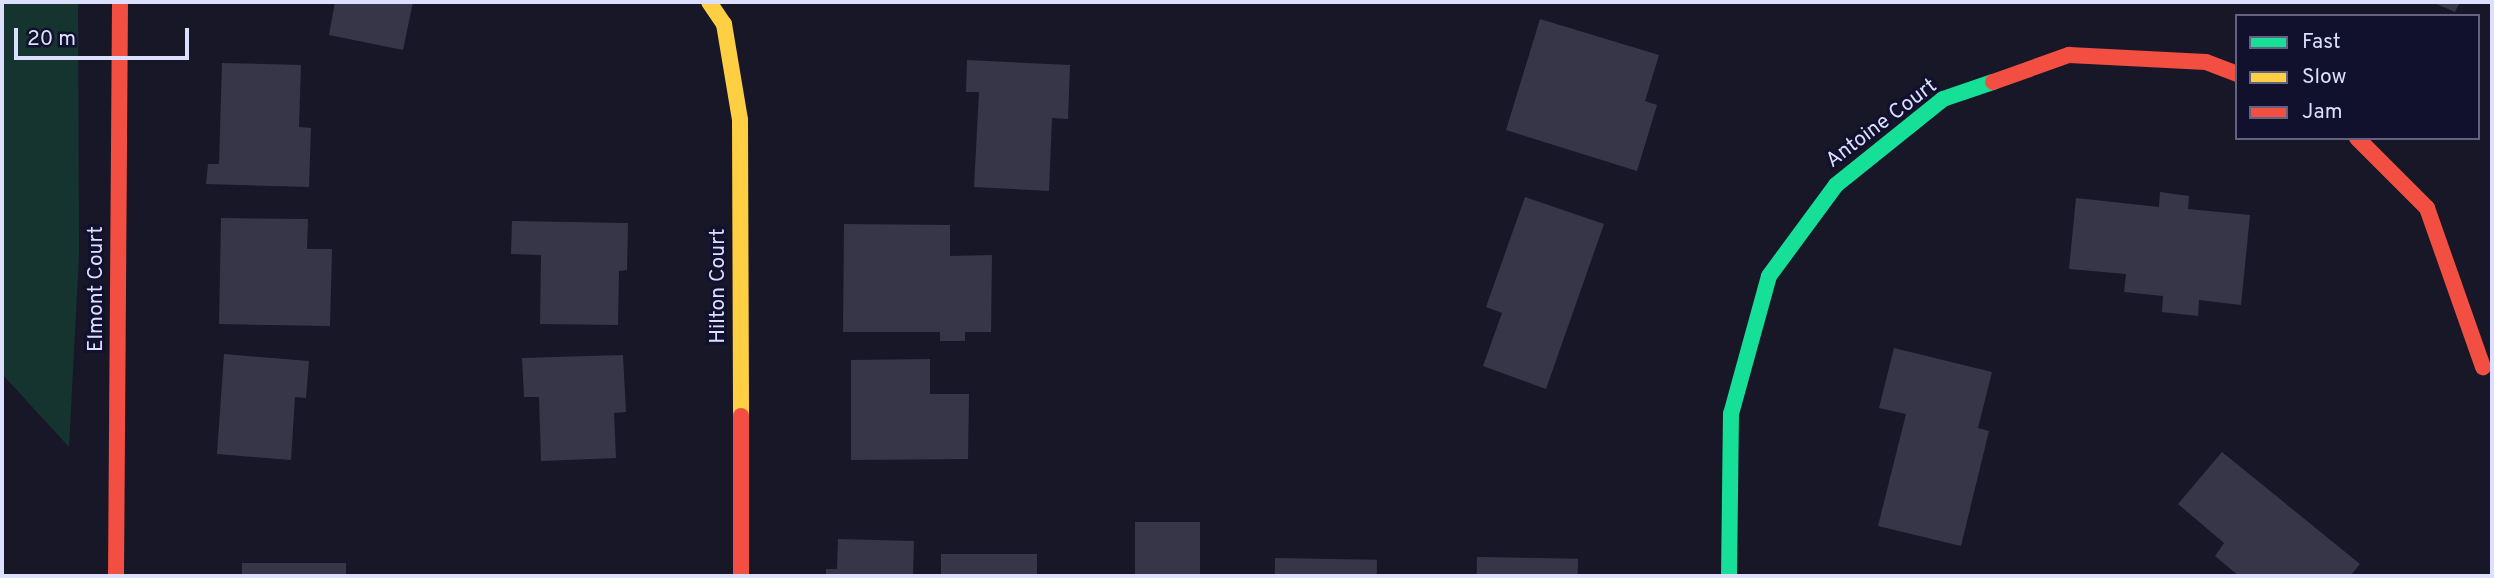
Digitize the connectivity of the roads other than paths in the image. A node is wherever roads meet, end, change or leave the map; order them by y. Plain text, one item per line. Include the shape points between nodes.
1 (120, 2) edge
2 (709, 2) edge
3 (2235, 73) edge
4 (2359, 140) edge
5 (2483, 367) dead end
6 (116, 576) edge
7 (741, 576) edge
8 (1729, 576) edge

1 - 6 street, Elmont Court
2 - 7 street, Hilton Court via 724,24 740,120
3 - 8 street, Antoine Court via 2206,62 2069,55 1942,99 1836,185 1769,276 1765,289 1731,414
4 - 5 street via 2427,208

